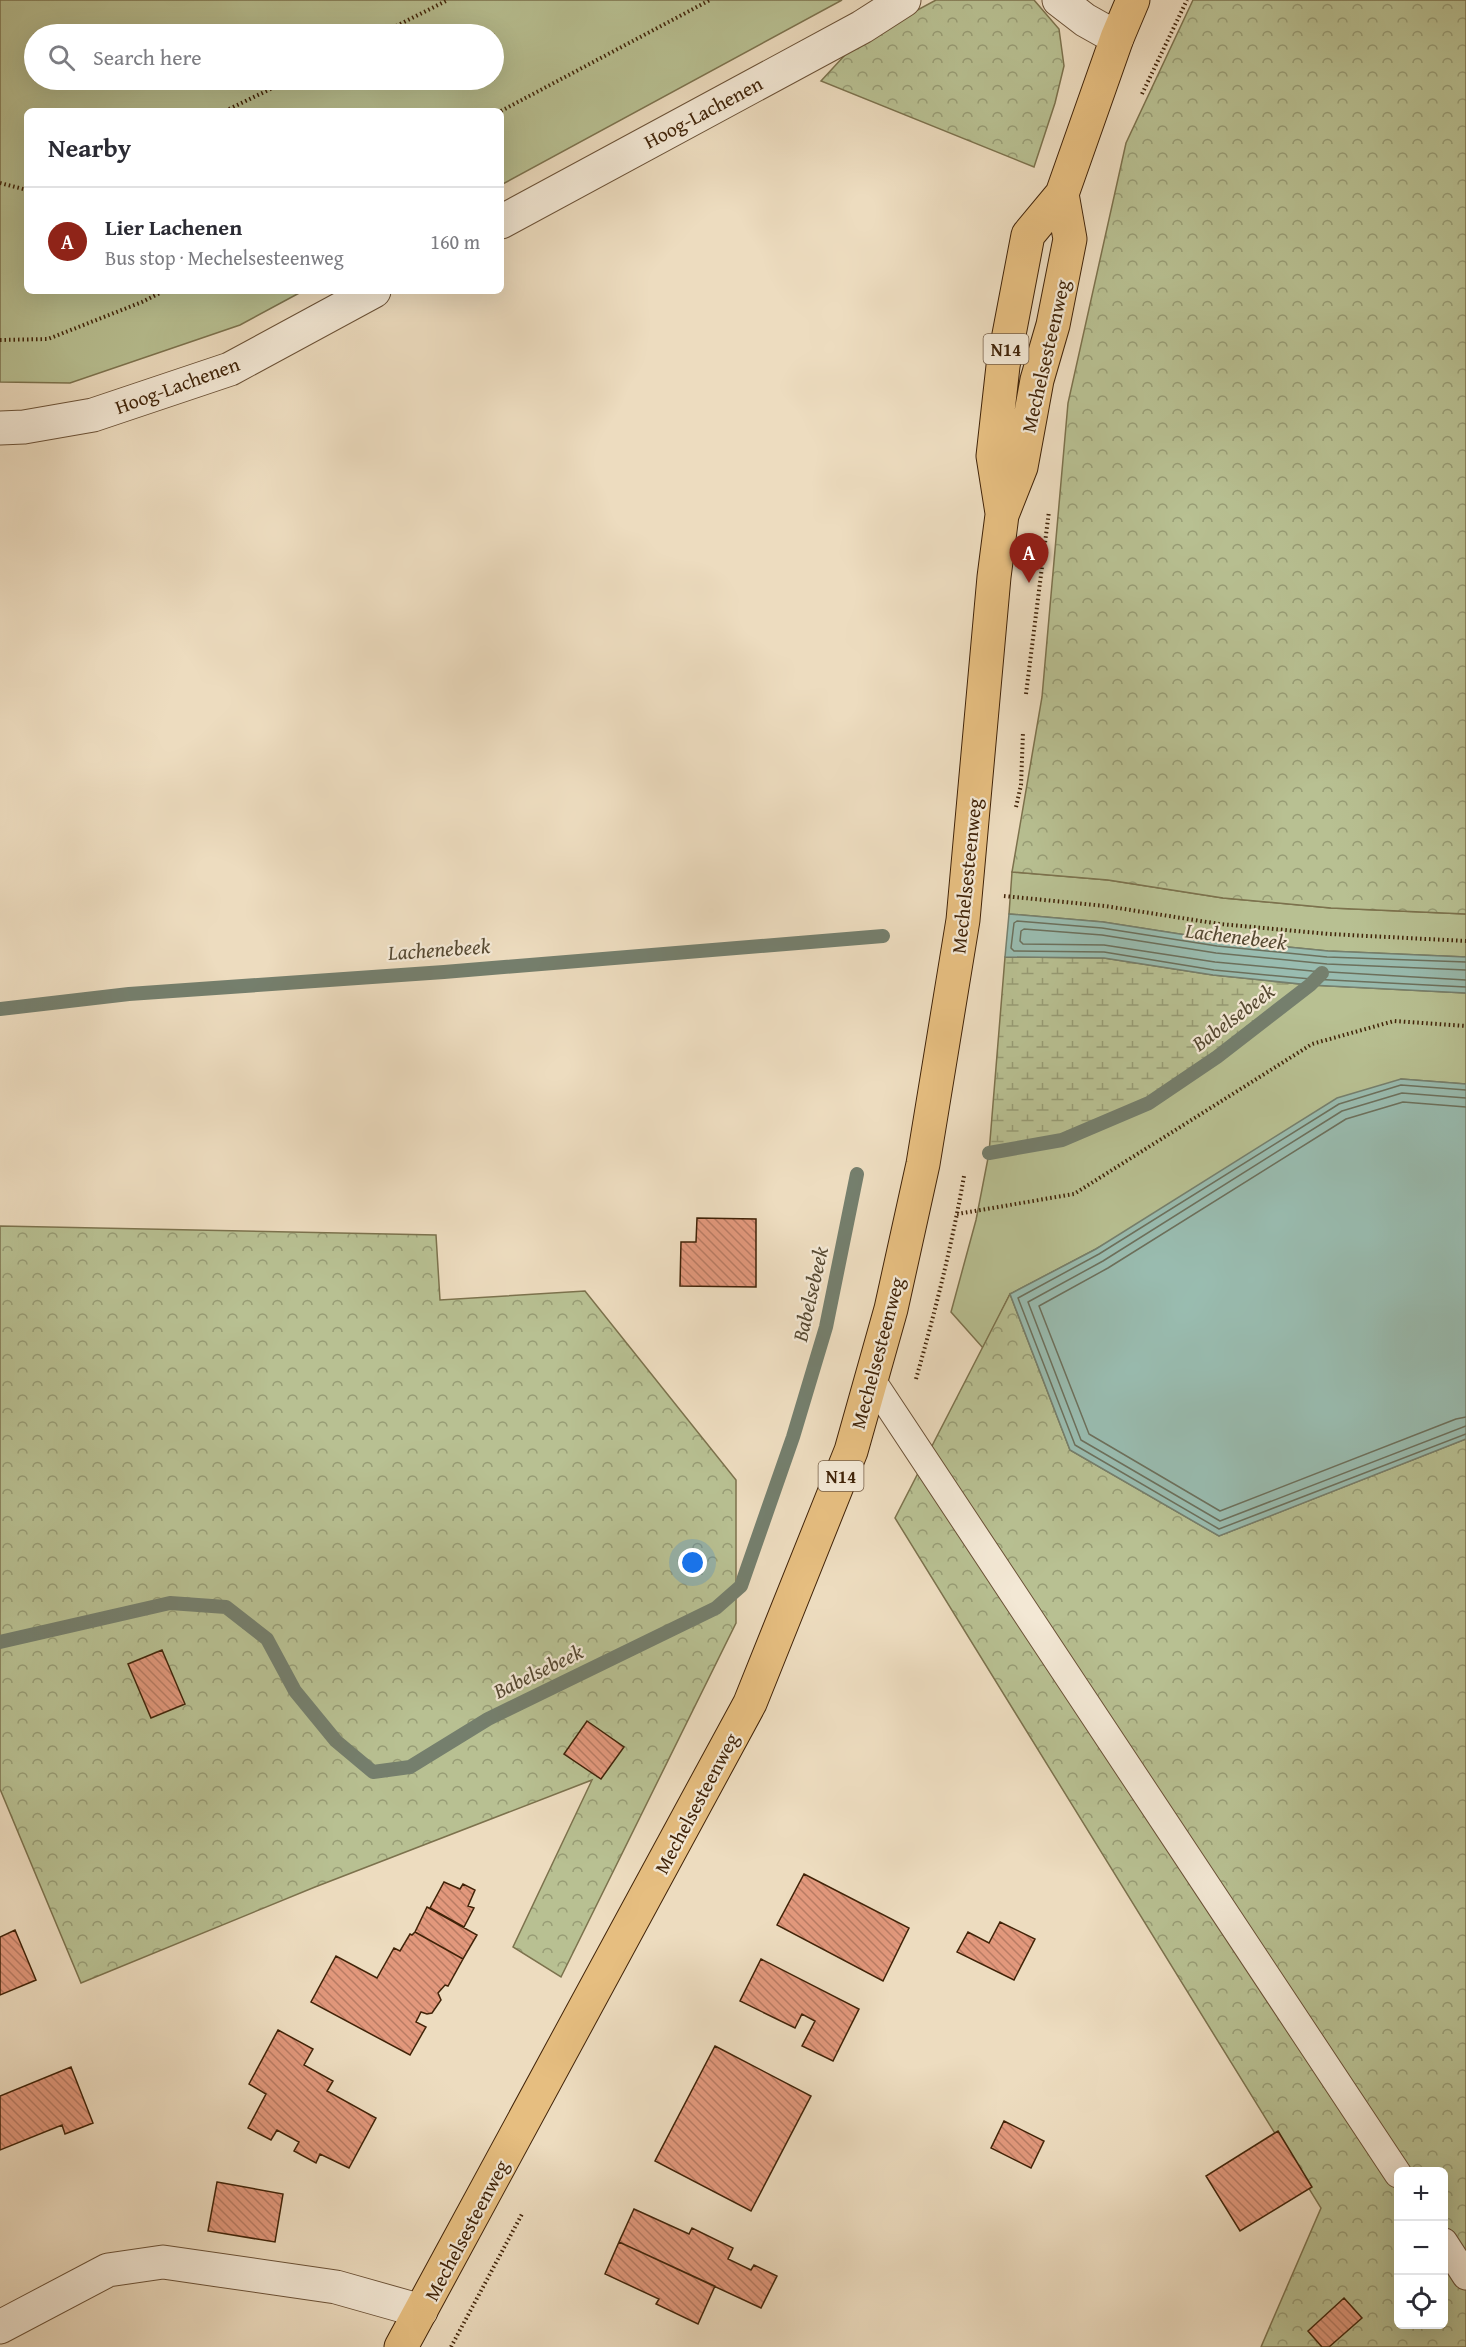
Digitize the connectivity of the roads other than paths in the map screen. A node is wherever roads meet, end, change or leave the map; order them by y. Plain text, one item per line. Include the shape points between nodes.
1 (904, 0) edge
2 (1059, 0) edge
3 (1133, 0) edge
4 (1117, 38) junction
5 (504, 220) edge
6 (368, 294) edge
7 (0, 428) edge
8 (871, 1379) junction
9 (1394, 2168) edge
10 (1448, 2249) edge
11 (1466, 2276) edge
12 (422, 2311) junction
13 (0, 2327) edge
14 (401, 2347) edge

1 - 5 street, Hoog-Lachenen via 862,27
2 - 4 street
3 - 4 main road, Mechelsesteenweg / N14
4 - 8 main road, Mechelsesteenweg / N14 via 1062,194 1070,239 1021,466 1002,515 963,920 923,1164
6 - 7 street, Hoog-Lachenen via 230,369 93,415
8 - 9 lane
8 - 12 main road, Mechelsesteenweg / N14 via 850,1451 750,1703
10 - 11 lane
12 - 13 street, Mechelsesteenweg via 336,2288 163,2262 108,2270
12 - 14 main road, Mechelsesteenweg / N14

